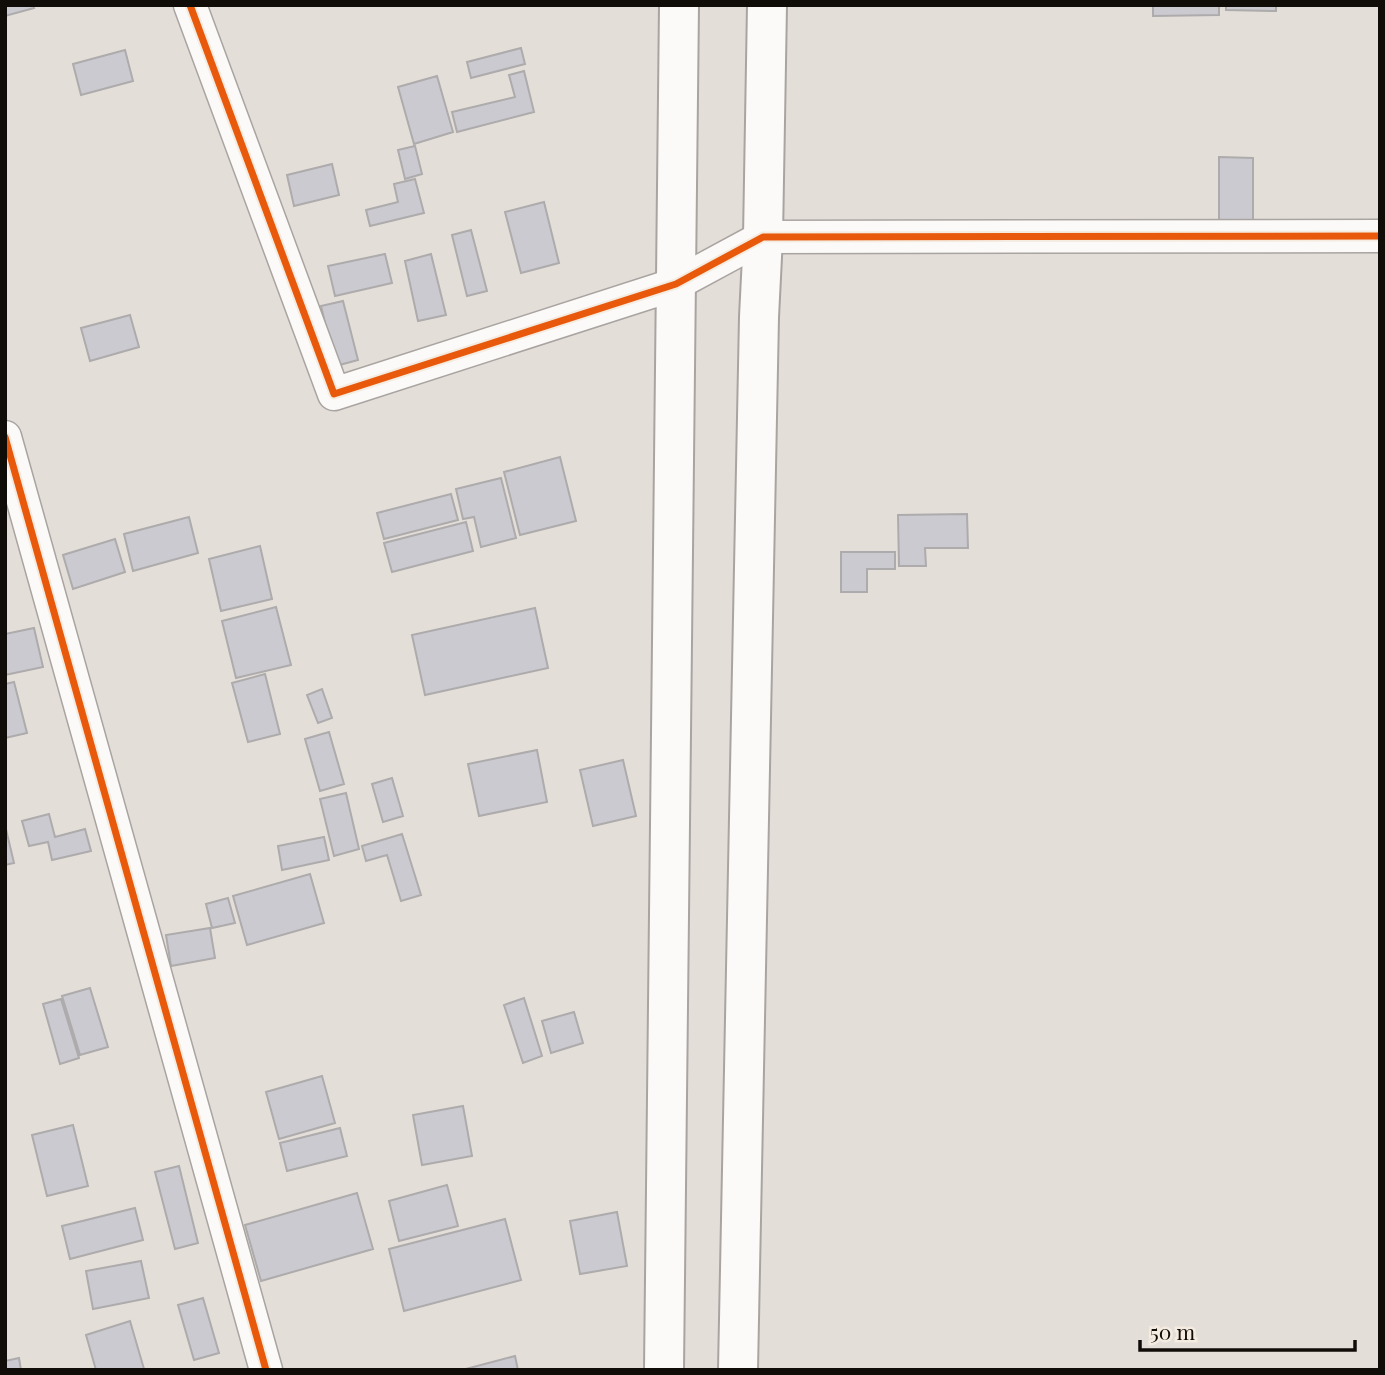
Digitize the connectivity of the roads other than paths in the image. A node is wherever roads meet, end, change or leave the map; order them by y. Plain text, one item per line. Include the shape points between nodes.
1 (190, 5) edge
2 (679, 5) edge
3 (767, 5) edge
4 (1380, 236) edge
5 (763, 237) junction
6 (676, 284) junction
7 (5, 437) edge
8 (265, 1370) edge
9 (664, 1370) edge
10 (738, 1370) edge

1 - 6 street via 334,394
2 - 6 main road
3 - 5 main road
4 - 5 street
5 - 6 street
5 - 10 main road
6 - 9 main road
7 - 8 street

